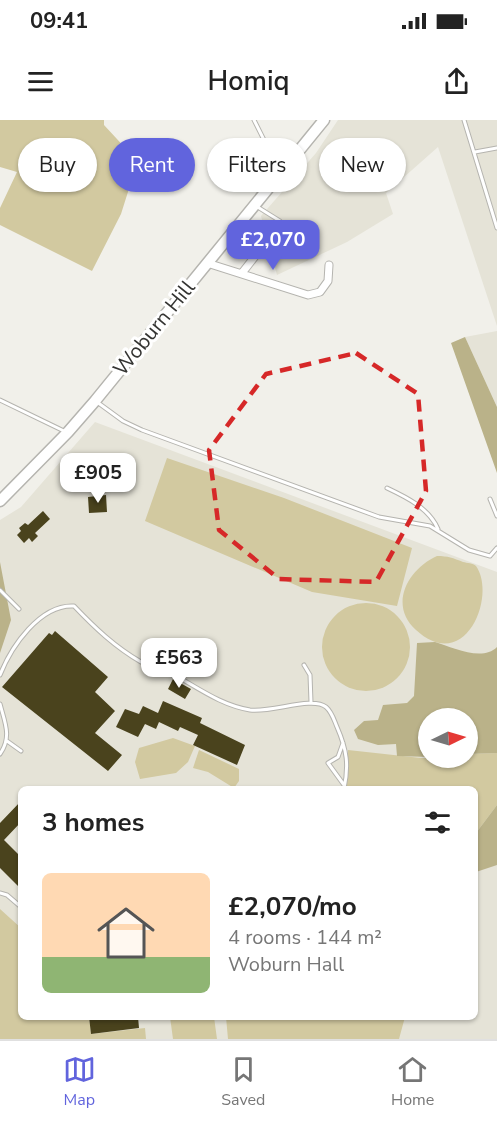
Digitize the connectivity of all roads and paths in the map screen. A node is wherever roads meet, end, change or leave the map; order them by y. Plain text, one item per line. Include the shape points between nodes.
1 (254, 120) edge
2 (324, 120) edge
3 (464, 120) edge
4 (263, 138) edge
5 (497, 148) edge
6 (475, 152) junction
7 (254, 205) junction
8 (280, 221) dead end
9 (497, 228) edge
10 (256, 255) dead end
11 (207, 262) junction
12 (329, 266) dead end
13 (242, 273) junction
14 (0, 400) edge
15 (95, 400) junction
16 (68, 432) junction
17 (387, 488) dead end
18 (490, 499) dead end
19 (0, 501) edge
20 (497, 516) edge
21 (439, 530) junction
22 (497, 548) edge
23 (0, 590) edge
24 (19, 609) dead end
25 (304, 665) dead end
26 (0, 675) edge
27 (311, 702) junction
28 (0, 704) edge
29 (7, 741) junction
30 (343, 741) junction
31 (21, 751) dead end
32 (0, 754) edge
33 (343, 786) edge
34 (344, 786) edge
35 (0, 894) edge
36 (18, 904) edge

1 - 4 lane
2 - 7 main road, Woburn Hill
3 - 6 lane
5 - 6 lane
6 - 9 lane
7 - 8 lane
7 - 11 main road, Woburn Hill
10 - 13 street
11 - 13 street
11 - 15 main road, Woburn Hill
12 - 13 street via 328,281 320,292 308,295
14 - 16 lane
15 - 16 main road, Woburn Hill
15 - 21 lane via 142,430 370,514
16 - 19 main road, Woburn Hill
17 - 21 lane via 433,518
18 - 20 lane
21 - 22 lane via 469,550 490,556
23 - 24 lane
25 - 27 lane via 310,675
26 - 27 lane via 16,644 33,626 64,606 74,606 127,653 221,702 251,710
27 - 30 lane via 328,708
28 - 29 lane via 8,729
29 - 31 lane
29 - 32 lane
30 - 33 lane via 338,757 328,764
30 - 34 lane via 348,765
35 - 36 lane

